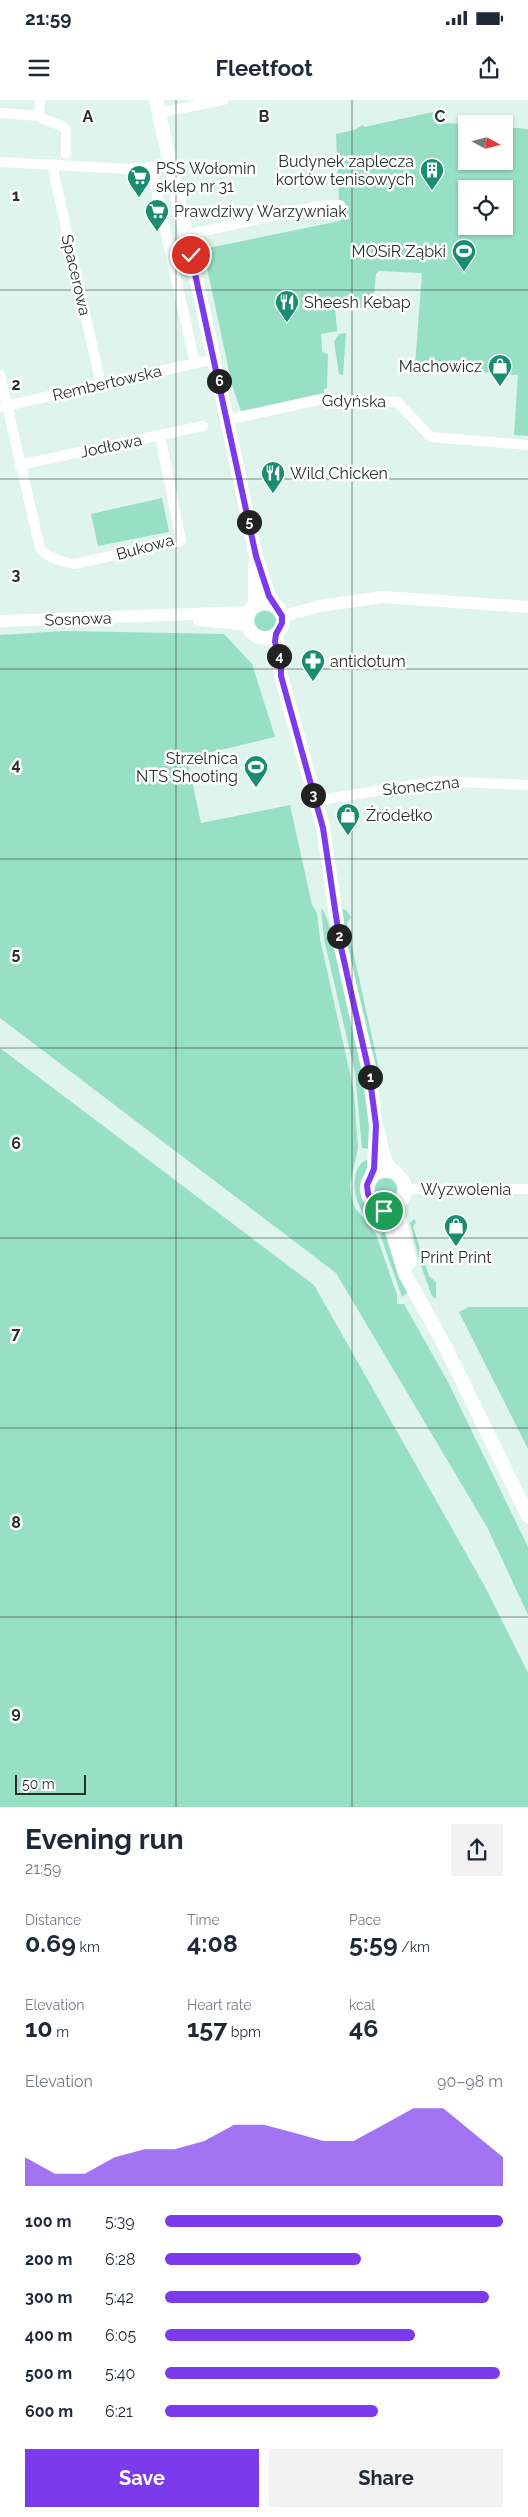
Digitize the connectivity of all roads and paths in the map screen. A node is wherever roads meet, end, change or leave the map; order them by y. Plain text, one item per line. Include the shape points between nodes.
1 (40, 100) edge
2 (223, 100) edge
3 (157, 106) edge
4 (0, 113) edge
5 (39, 116) junction
6 (66, 154) dead end
7 (0, 162) edge
8 (54, 164) junction
9 (170, 165) junction
10 (151, 168) junction
11 (340, 205) dead end
12 (186, 235) junction
13 (214, 359) junction
14 (195, 363) junction
15 (0, 375) edge
16 (101, 385) junction
17 (3, 406) edge
18 (227, 420) junction
19 (203, 426) dead end
20 (160, 435) junction
21 (528, 445) edge
22 (19, 466) junction
23 (256, 556) junction
24 (528, 607) edge
25 (278, 611) junction
26 (250, 614) junction
27 (0, 621) edge
28 (276, 634) junction
29 (257, 637) junction
30 (281, 676) junction
31 (528, 785) edge
32 (314, 801) junction
33 (376, 1125) junction
34 (395, 1172) junction
35 (371, 1177) junction
36 (405, 1189) junction
37 (528, 1189) edge
38 (398, 1203) junction
39 (379, 1206) junction
40 (417, 1295) junction
41 (528, 1516) edge

1 - 5 street
2 - 3 street
3 - 9 main road
4 - 5 street
5 - 6 street via 66,130
7 - 8 street
8 - 10 street
8 - 16 street, Spacerowa
9 - 10 street
9 - 12 main road
10 - 14 street
11 - 12 street via 322,205
12 - 13 main road
13 - 14 street, Rembertowska
13 - 18 main road
14 - 16 street, Rembertowska
15 - 17 street
16 - 17 street, Rembertowska
17 - 22 street
18 - 21 street, Gdyńska via 323,399 397,402 430,437
18 - 23 main road
19 - 20 street, Jodłowa
20 - 22 street, Jodłowa
20 - 22 street, Bukowa via 181,541 74,564 47,555 40,548
23 - 25 main road via 269,596
23 - 26 main road
24 - 25 street via 382,597
25 - 26 main road via 264,602
25 - 28 main road via 281,628
26 - 27 street, Sosnowa via 177,613
26 - 29 main road via 250,630
28 - 29 main road via 268,638
28 - 30 main road
29 - 30 main road
30 - 32 main road
31 - 32 street, Słoneczna via 437,780
32 - 33 main road via 314,829 328,905 340,943 369,1072
33 - 34 main road via 387,1163
33 - 35 main road
34 - 35 main road via 381,1170
34 - 36 main road
35 - 39 main road via 367,1185 368,1194
36 - 37 street, Wyzwolenia
36 - 38 main road
38 - 39 main road via 388,1208
38 - 40 main road
39 - 40 main road via 388,1218 402,1265
40 - 41 main road

